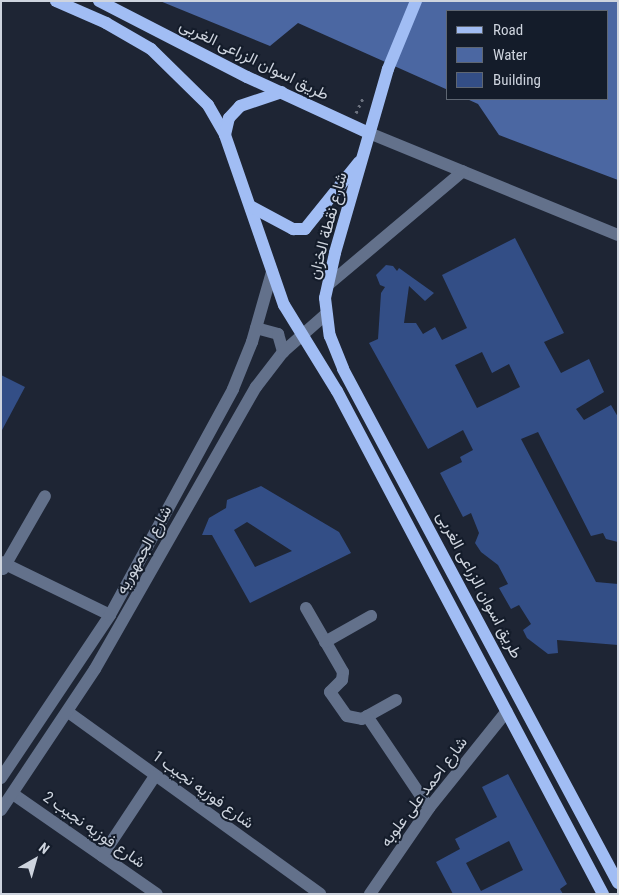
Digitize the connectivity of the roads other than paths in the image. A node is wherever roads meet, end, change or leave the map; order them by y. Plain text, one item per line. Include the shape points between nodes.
1 (56, 1) edge
2 (99, 1) edge
3 (416, 1) edge
4 (282, 92) junction
5 (369, 132) junction
6 (225, 135) junction
7 (359, 162) junction
8 (463, 172) junction
9 (252, 207) junction
10 (618, 235) edge
11 (272, 272) junction
12 (329, 284) junction
13 (325, 298) joint
14 (325, 315) junction
15 (256, 328) junction
16 (304, 334) junction
17 (283, 352) junction
18 (45, 496) dead end
19 (3, 565) edge
20 (306, 608) dead end
21 (110, 615) junction
22 (371, 616) dead end
23 (325, 642) junction
24 (396, 700) dead end
25 (507, 711) junction
26 (68, 712) junction
27 (367, 716) junction
28 (156, 776) junction
29 (1, 778) edge
30 (13, 794) junction
31 (428, 808) junction
32 (1, 810) edge
33 (102, 856) junction
34 (618, 883) edge
35 (157, 894) edge
36 (320, 894) edge
37 (370, 894) edge
38 (602, 894) edge

1 - 6 main road via 106,23 164,59 208,105
2 - 4 main road, طريق اسوان الزراعى الغربى
3 - 5 main road, شارع نقطة الخزان via 388,69
4 - 5 main road, طريق اسوان الزراعى الغربى
4 - 6 main road via 240,106 229,118
5 - 7 main road, شارع نقطة الخزان
5 - 8 street
6 - 9 main road
7 - 9 main road, شارع نقطة الخزان via 305,229 293,229
7 - 12 main road, شارع نقطة الخزان via 358,179
8 - 10 street
8 - 12 street
9 - 11 main road
11 - 15 street, شارع الجمهوريه
11 - 16 main road via 284,304
12 - 13 main road, شارع نقطة الخزان
13 - 14 main road, طريق اسوان الزراعى الغربى
14 - 16 street, شارع الجمهوريه
14 - 34 main road, طريق اسوان الزراعى الغربى via 343,369
15 - 17 street via 278,334
15 - 21 street, شارع الجمهوريه via 233,389
16 - 17 street, شارع الجمهوريه
16 - 25 main road
17 - 26 street, شارع الجمهوريه via 237,418
18 - 19 street
19 - 21 street
20 - 23 street
21 - 29 street, شارع الجمهوريه
22 - 23 street
23 - 27 street via 343,675 330,689 330,695 352,719
24 - 27 street
25 - 31 street, شارع احمد على علوبه
25 - 38 main road
26 - 28 street, شارع فوزيه نجيب 1
26 - 30 street, شارع الجمهوريه
27 - 31 street
28 - 33 street
28 - 36 street, شارع فوزيه نجيب 1
30 - 32 street, شارع الجمهوريه
30 - 33 street, شارع فوزيه نجيب 2
31 - 37 street, شارع احمد على علوبه
33 - 35 street, شارع فوزيه نجيب 2

